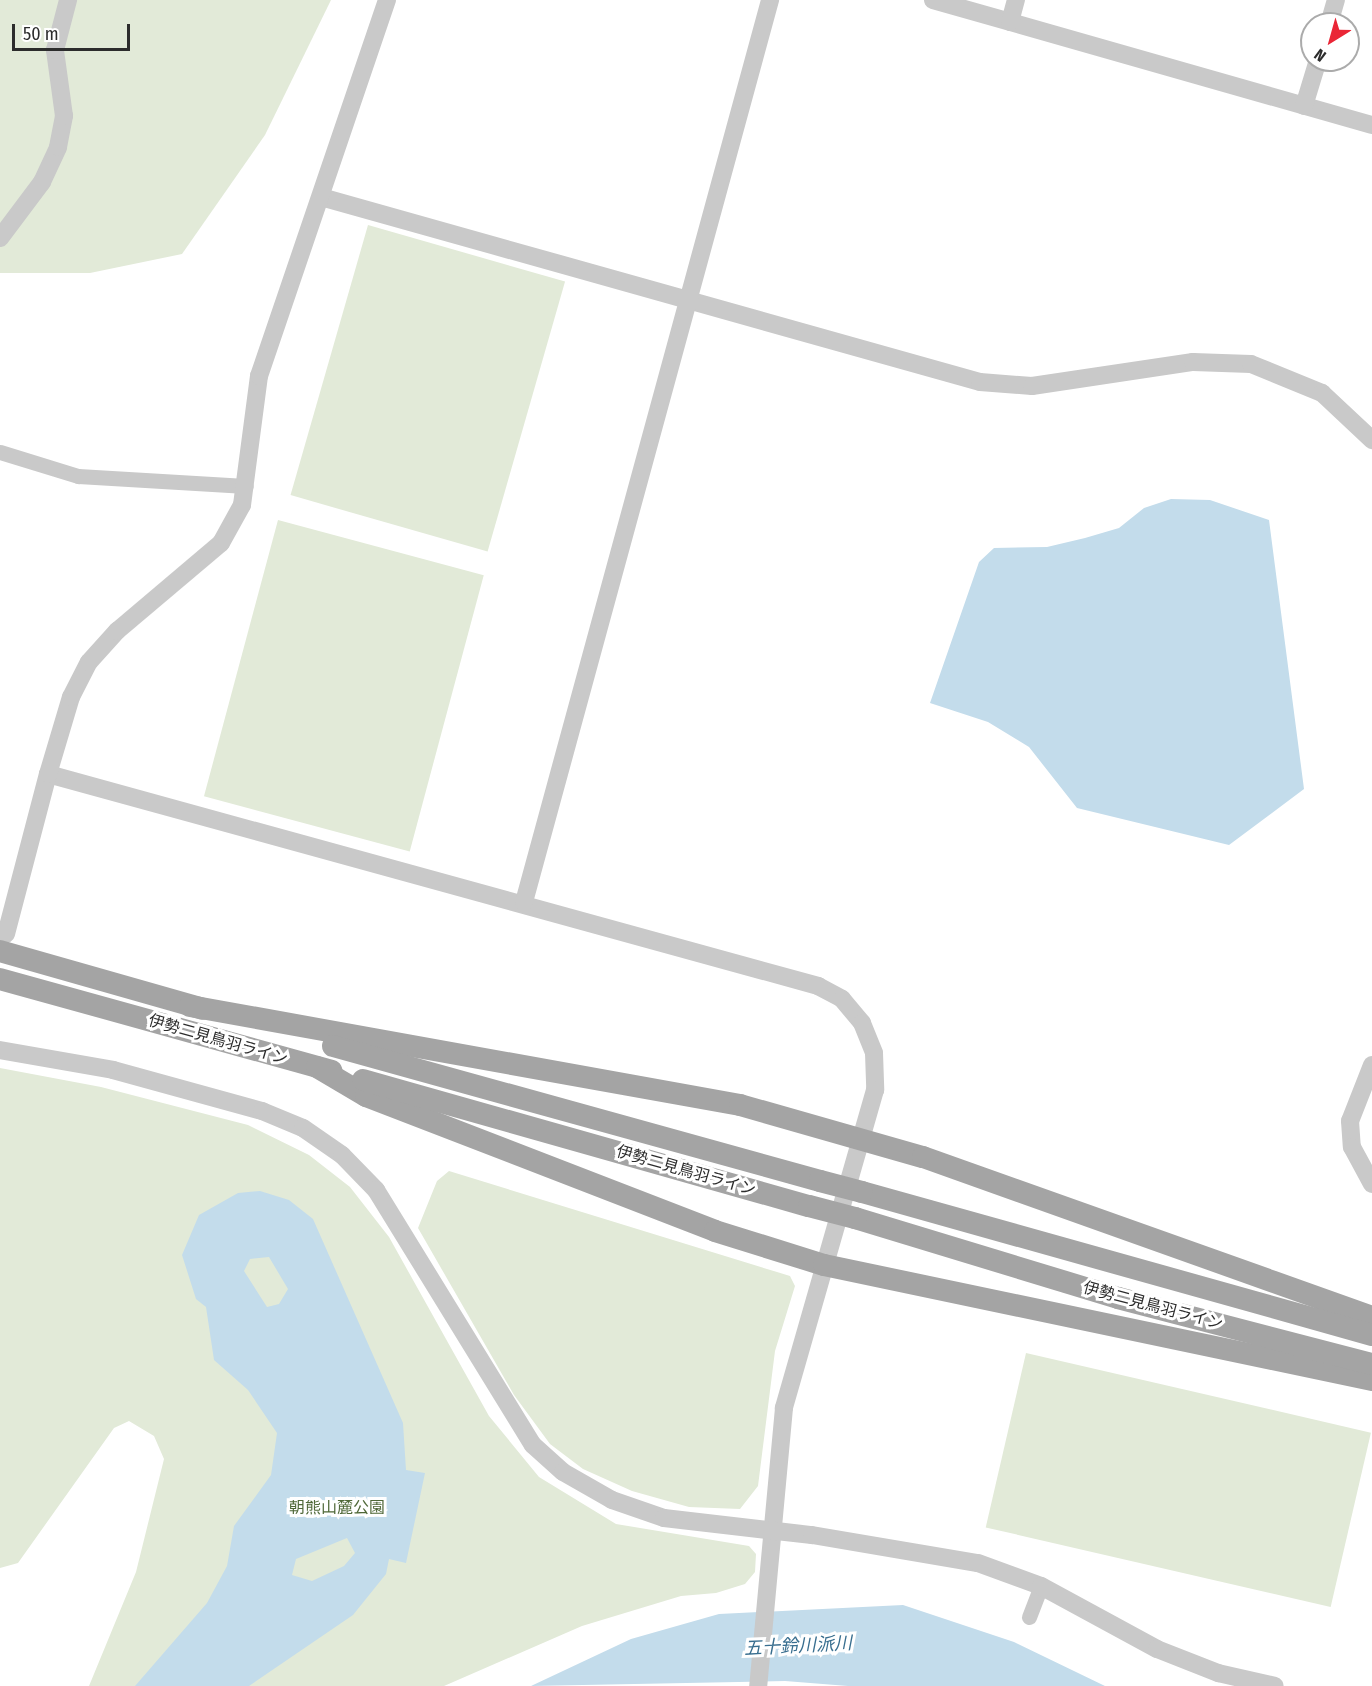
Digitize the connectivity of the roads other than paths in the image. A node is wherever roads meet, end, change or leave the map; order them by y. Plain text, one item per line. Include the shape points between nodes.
1 (68, 0) edge
2 (387, 0) edge
3 (770, 0) edge
4 (933, 0) edge
5 (1016, 0) edge
6 (1010, 22) junction
7 (1314, 72) edge
8 (1304, 106) junction
9 (1372, 125) edge
10 (321, 197) junction
11 (0, 238) edge
12 (687, 302) junction
13 (1372, 440) edge
14 (0, 452) edge
15 (246, 486) junction
16 (48, 774) junction
17 (524, 902) junction
18 (3, 943) edge
19 (0, 979) edge
20 (190, 1006) junction
21 (0, 1050) edge
22 (1372, 1065) edge
23 (317, 1067) junction
24 (862, 1138) junction
25 (1372, 1184) edge
26 (824, 1265) junction
27 (1372, 1317) edge
28 (1372, 1335) edge
29 (1372, 1364) edge
30 (1372, 1380) edge
31 (774, 1533) junction
32 (1041, 1586) junction
33 (1029, 1617) dead end
34 (758, 1686) edge
35 (1275, 1686) edge

1 - 11 street via 55,50 64,116 58,147 42,182
2 - 10 street
3 - 12 street
4 - 6 street
5 - 6 street
6 - 8 street
7 - 8 street
8 - 9 street
10 - 12 street
10 - 15 street via 259,376
12 - 13 street via 950,375 1006,385 1069,382 1193,362 1251,364 1322,393
12 - 17 street
14 - 15 street via 78,476
15 - 16 street via 221,543 117,631 89,662 71,698
16 - 17 street
16 - 18 street
17 - 24 street via 818,986 842,999 862,1023 874,1053 875,1090
18 - 20 main road, 伊勢二見鳥羽ライン
19 - 23 main road, 伊勢二見鳥羽ライン
20 - 24 main road via 740,1105
20 - 28 main road, 伊勢二見鳥羽ライン, bridge
21 - 31 street via 113,1070 262,1111 303,1128 342,1155 376,1190 505,1407 533,1445 563,1472 612,1500 664,1518
22 - 25 street via 1350,1121 1352,1147
23 - 26 main road via 366,1096 715,1231
23 - 29 main road, 伊勢二見鳥羽ライン, bridge via 855,1218 1118,1298
24 - 26 street
24 - 27 main road
26 - 30 main road
26 - 31 street via 784,1408
31 - 32 street via 925,1552
31 - 34 street
32 - 33 street
32 - 35 street via 1157,1649 1218,1673

